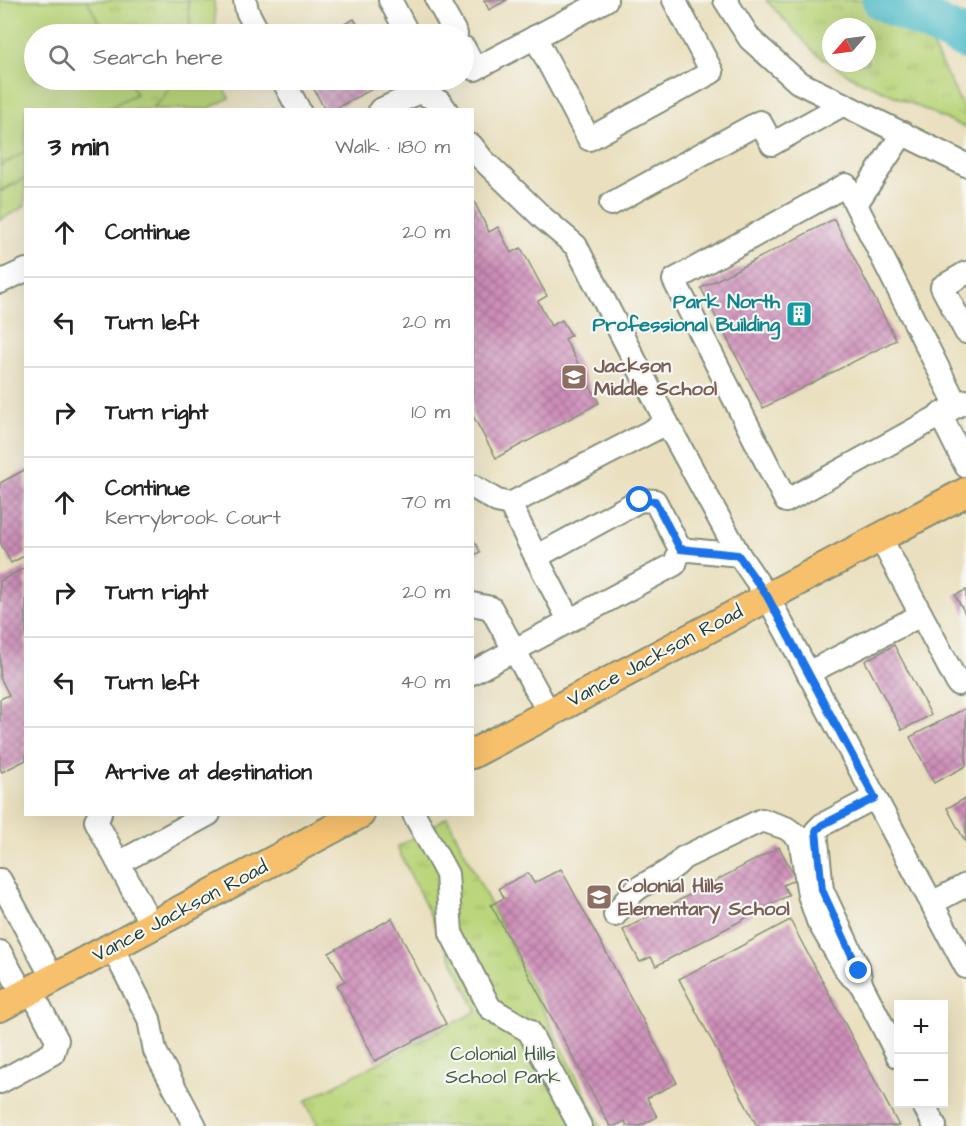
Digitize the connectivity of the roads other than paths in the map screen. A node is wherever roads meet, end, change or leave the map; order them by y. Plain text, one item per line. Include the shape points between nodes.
1 (244, 0) edge
2 (390, 0) edge
3 (437, 0) edge
4 (606, 0) edge
5 (674, 0) edge
6 (725, 0) edge
7 (254, 24) edge
8 (403, 24) edge
9 (450, 24) edge
10 (535, 37) junction
11 (474, 67) edge
12 (288, 90) edge
13 (436, 96) edge
14 (844, 104) junction
15 (298, 108) edge
16 (384, 108) edge
17 (903, 133) junction
18 (474, 149) edge
19 (966, 165) edge
20 (611, 204) dead end
21 (856, 204) junction
22 (24, 271) edge
23 (966, 273) edge
24 (0, 282) edge
25 (966, 332) edge
26 (954, 407) edge
27 (667, 423) junction
28 (966, 466) edge
29 (474, 487) edge
30 (966, 492) edge
31 (510, 504) junction
32 (880, 537) junction
33 (680, 549) junction
34 (738, 555) junction
35 (536, 557) junction
36 (767, 596) junction
37 (474, 604) edge
38 (921, 615) junction
39 (570, 620) junction
40 (515, 650) junction
41 (474, 672) edge
42 (808, 673) junction
43 (958, 684) dead end
44 (549, 713) junction
45 (474, 753) edge
46 (875, 798) junction
47 (99, 816) edge
48 (205, 816) edge
49 (356, 816) edge
50 (415, 816) edge
51 (119, 863) junction
52 (0, 880) edge
53 (966, 885) edge
54 (932, 903) junction
55 (615, 915) dead end
56 (152, 926) junction
57 (112, 947) junction
58 (2, 955) edge
59 (966, 967) edge
60 (861, 984) junction
61 (27, 993) edge
62 (897, 1054) edge
63 (0, 1082) edge
64 (925, 1108) edge
65 (195, 1126) edge
66 (580, 1126) edge
67 (935, 1126) edge

1 - 7 street
2 - 8 street
3 - 9 street
4 - 10 street
5 - 10 street via 712,72 589,139
6 - 14 street via 750,39 798,82
10 - 11 street
12 - 15 street
13 - 16 street via 420,92
14 - 17 street
14 - 20 street via 772,144 760,122
17 - 19 street
17 - 21 street
18 - 27 street via 576,246
21 - 26 street
21 - 26 street via 846,185 674,280 786,501
22 - 24 street
23 - 25 street via 942,286
26 - 28 street
27 - 31 street
27 - 34 street
29 - 31 street
30 - 32 main road, Vance Jackson Road
31 - 35 street
32 - 36 main road, Vance Jackson Road
32 - 38 street
33 - 34 street
33 - 35 street via 655,501 640,500
33 - 39 street via 675,564
34 - 36 street
35 - 39 street
36 - 42 street
36 - 44 main road, Vance Jackson Road
37 - 40 street via 491,608
38 - 42 street
38 - 43 street
39 - 40 street
40 - 41 street
40 - 44 street
42 - 46 street
44 - 45 main road, Vance Jackson Road
46 - 54 street
46 - 60 street via 816,831 822,890 858,967
47 - 51 street via 96,821
48 - 51 street
49 - 56 main road, Vance Jackson Road
50 - 66 street via 447,874 451,933 490,1008 529,1031
51 - 56 street
52 - 61 street
53 - 54 street
54 - 59 street
55 - 60 street via 635,890 663,875 683,858 762,820 786,828 800,838 809,896 818,921 848,973
56 - 57 main road, Vance Jackson Road
57 - 61 main road, Vance Jackson Road
57 - 65 street via 149,1019 155,1051
58 - 61 street
60 - 62 street
61 - 63 street via 57,1040 53,1053
64 - 67 street

